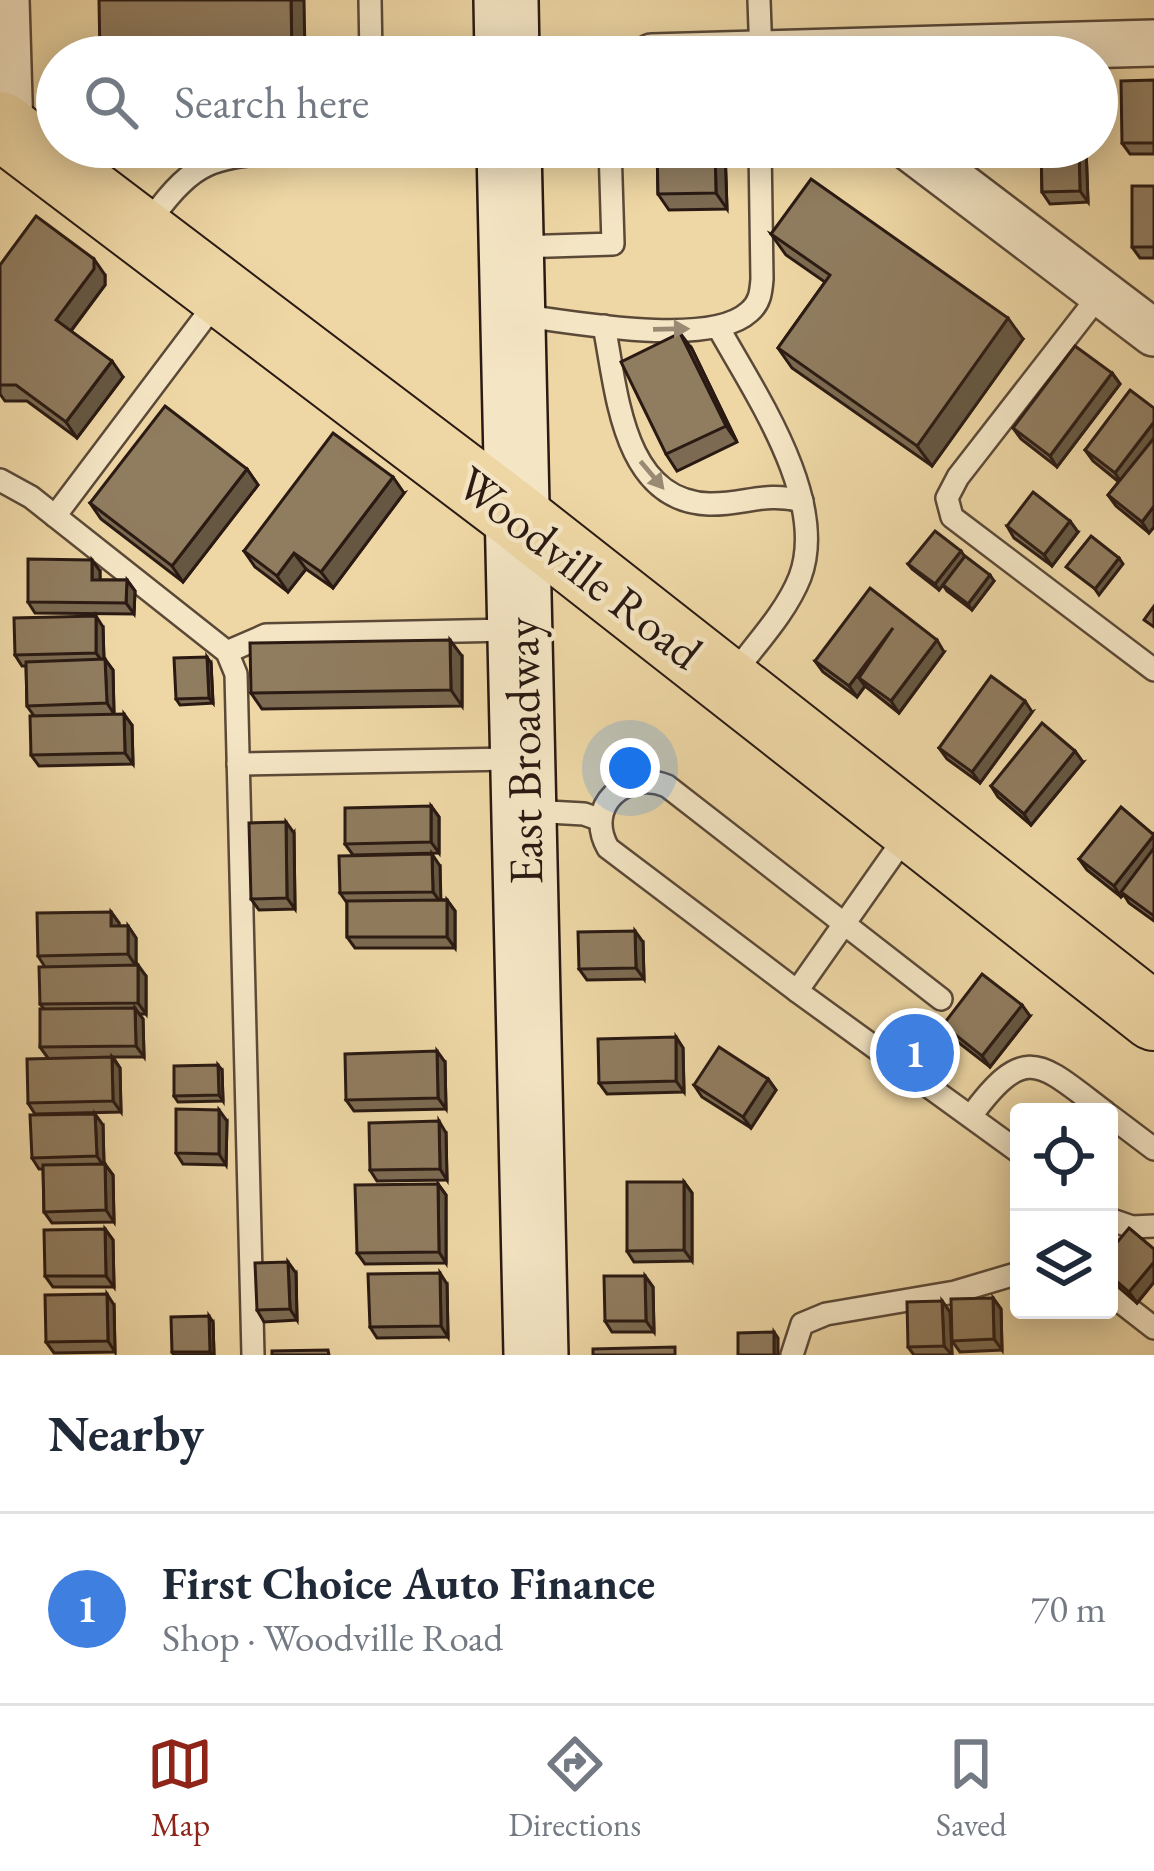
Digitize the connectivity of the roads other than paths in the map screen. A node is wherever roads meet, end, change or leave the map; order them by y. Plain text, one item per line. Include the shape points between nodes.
1 (6, 0) edge
2 (370, 0) edge
3 (506, 0) edge
4 (759, 0) edge
5 (371, 36) edge
6 (507, 36) edge
7 (769, 36) edge
8 (1154, 43) edge
9 (1118, 44) edge
10 (5, 129) edge
11 (36, 153) edge
12 (56, 168) edge
13 (200, 168) edge
14 (510, 168) edge
15 (611, 168) edge
16 (760, 168) edge
17 (939, 168) edge
18 (142, 233) junction
19 (512, 248) junction
20 (222, 294) junction
21 (1124, 300) edge
22 (513, 314) junction
23 (604, 326) junction
24 (718, 327) junction
25 (1154, 334) edge
26 (0, 480) edge
27 (802, 501) junction
28 (55, 516) junction
29 (517, 518) junction
30 (520, 630) junction
31 (227, 652) junction
32 (1154, 670) edge
33 (727, 682) junction
34 (238, 764) junction
35 (524, 785) junction
36 (601, 820) junction
37 (912, 827) junction
38 (844, 925) junction
39 (797, 991) junction
40 (941, 999) dead end
41 (1154, 1017) edge
42 (1094, 1103) edge
43 (971, 1116) junction
44 (1118, 1121) edge
45 (1010, 1145) edge
46 (1154, 1149) edge
47 (1118, 1222) edge
48 (1154, 1226) edge
49 (1010, 1276) edge
50 (1118, 1301) edge
51 (1154, 1328) edge
52 (253, 1355) edge
53 (536, 1355) edge
54 (792, 1355) edge

1 - 10 street
2 - 5 lane
3 - 6 street
4 - 7 lane
8 - 9 street
10 - 11 main road, Woodville Road
12 - 18 main road, Woodville Road
13 - 18 lane via 172,190
14 - 19 street, East Broadway
15 - 19 lane via 614,244
16 - 24 lane via 760,299 740,320
17 - 21 street
18 - 20 main road, Woodville Road
19 - 22 street, East Broadway
20 - 28 lane
20 - 29 main road, Woodville Road
21 - 25 street
21 - 32 lane via 947,498 952,518
22 - 23 lane
22 - 29 street, East Broadway
23 -> 24 lane
23 -> 27 lane via 647,476 688,501
24 - 27 lane via 772,425
26 - 28 lane
27 - 33 lane via 799,580
28 - 31 lane
29 - 30 street, East Broadway
29 - 33 main road, Woodville Road
30 - 31 lane via 266,634
30 - 35 street, East Broadway
31 - 34 lane via 236,674
33 - 37 main road, Woodville Road
34 - 35 lane
34 - 52 lane
35 - 36 lane via 563,812
35 - 53 street, East Broadway
36 - 38 lane via 619,787 637,780 667,786
36 - 39 lane via 608,848
37 - 38 lane
37 - 41 main road, Woodville Road
38 - 39 lane
38 - 40 lane
39 - 43 lane
42 - 43 lane via 1057,1075 1015,1069
43 - 45 lane
44 - 46 lane
47 - 48 lane
49 - 54 lane via 826,1314 802,1324
50 - 51 lane

